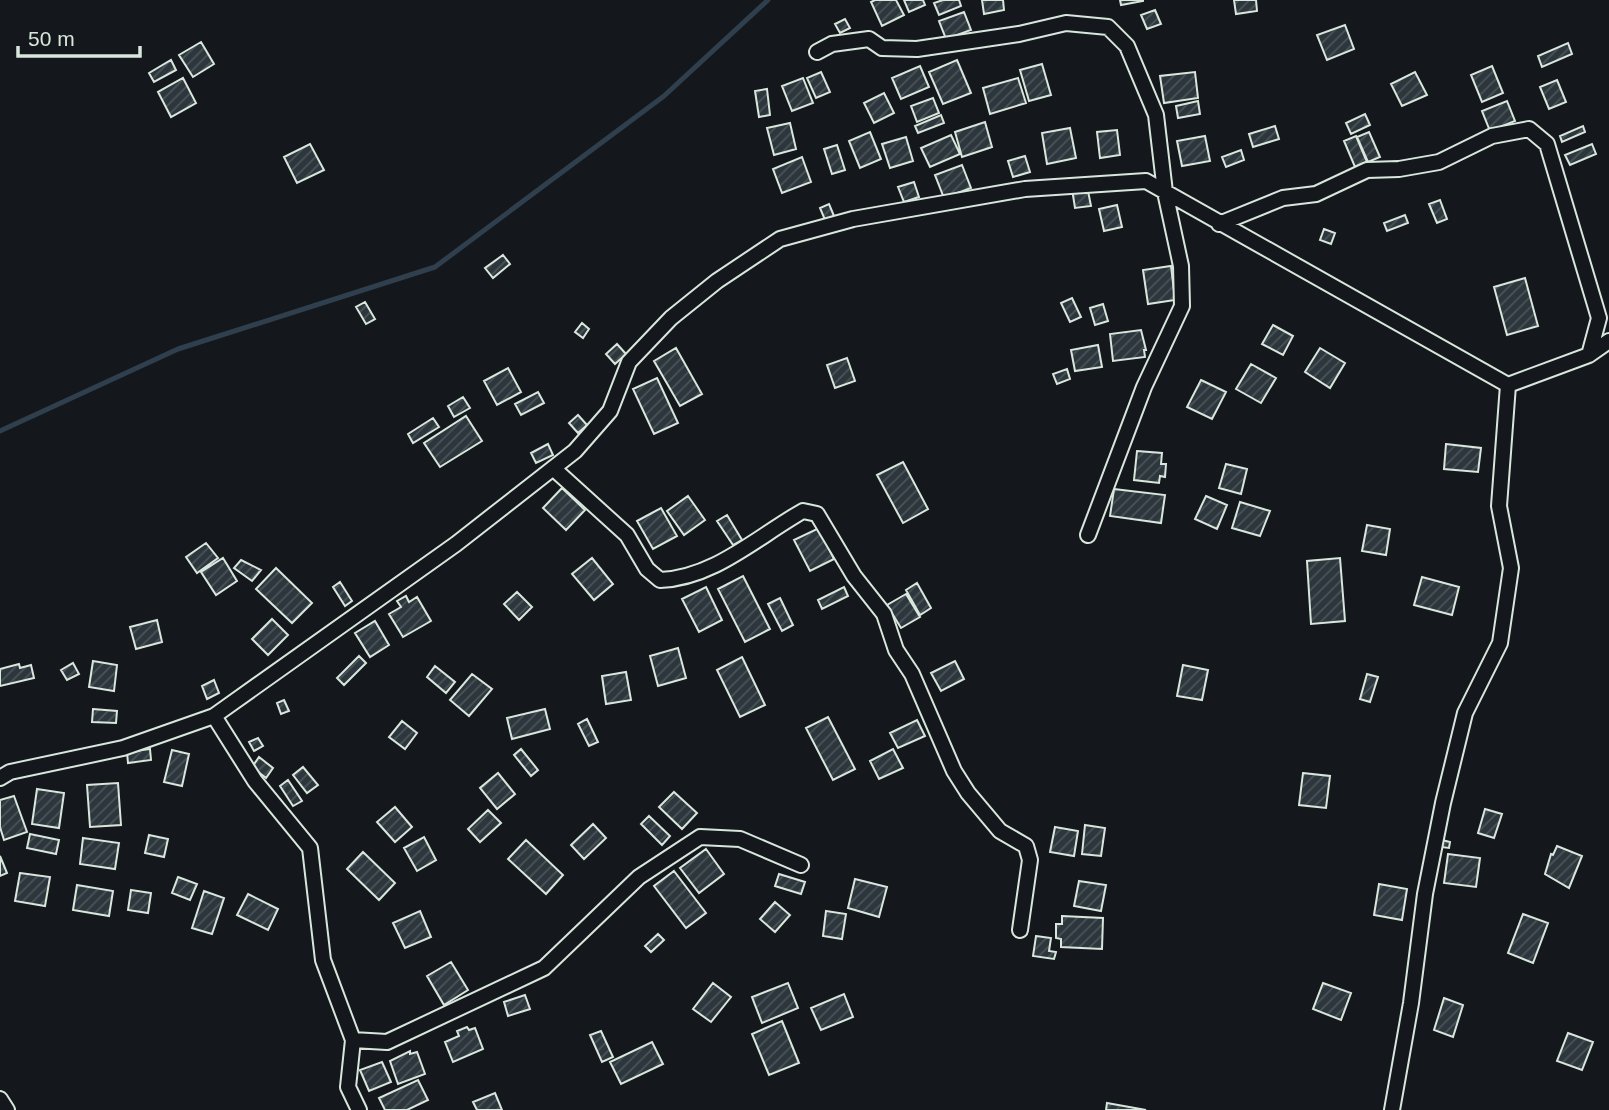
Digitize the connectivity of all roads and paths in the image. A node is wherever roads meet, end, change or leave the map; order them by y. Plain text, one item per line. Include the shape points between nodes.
1 (817, 52) dead end
2 (1165, 192) junction
3 (1219, 224) junction
4 (1609, 341) edge
5 (1589, 355) junction
6 (1508, 385) junction
7 (553, 468) junction
8 (1088, 535) dead end
9 (214, 716) junction
10 (0, 778) edge
11 (801, 865) dead end
12 (1020, 930) dead end
13 (353, 1040) junction
14 (0, 1099) edge
15 (6, 1110) edge
16 (359, 1110) edge
17 (1392, 1110) edge

1 - 2 street via 832,44 869,39 882,48 917,49 1066,23 1108,27 1127,46 1156,115
2 - 3 street
2 - 7 street via 1146,181 1025,189 853,219 780,239 671,318 629,362 610,411 575,451
2 - 8 street via 1181,267 1182,306 1144,387
3 - 5 street via 1283,198 1316,194 1367,170 1439,162 1492,136 1529,129 1546,144 1600,318
3 - 6 street
4 - 5 street
5 - 6 street
6 - 17 street via 1499,506 1511,568 1500,643 1465,713 1443,803
7 - 9 street via 424,567
7 - 12 street via 627,535 647,569 660,580 700,572 803,511 817,514 853,576 884,614 954,771 1000,831 1026,846 1030,860
9 - 10 street via 123,748
9 - 13 street via 255,781 310,848 323,960
11 - 13 street via 740,839 699,837 639,877 544,968 387,1042
13 - 16 street via 348,1087
14 - 15 street

